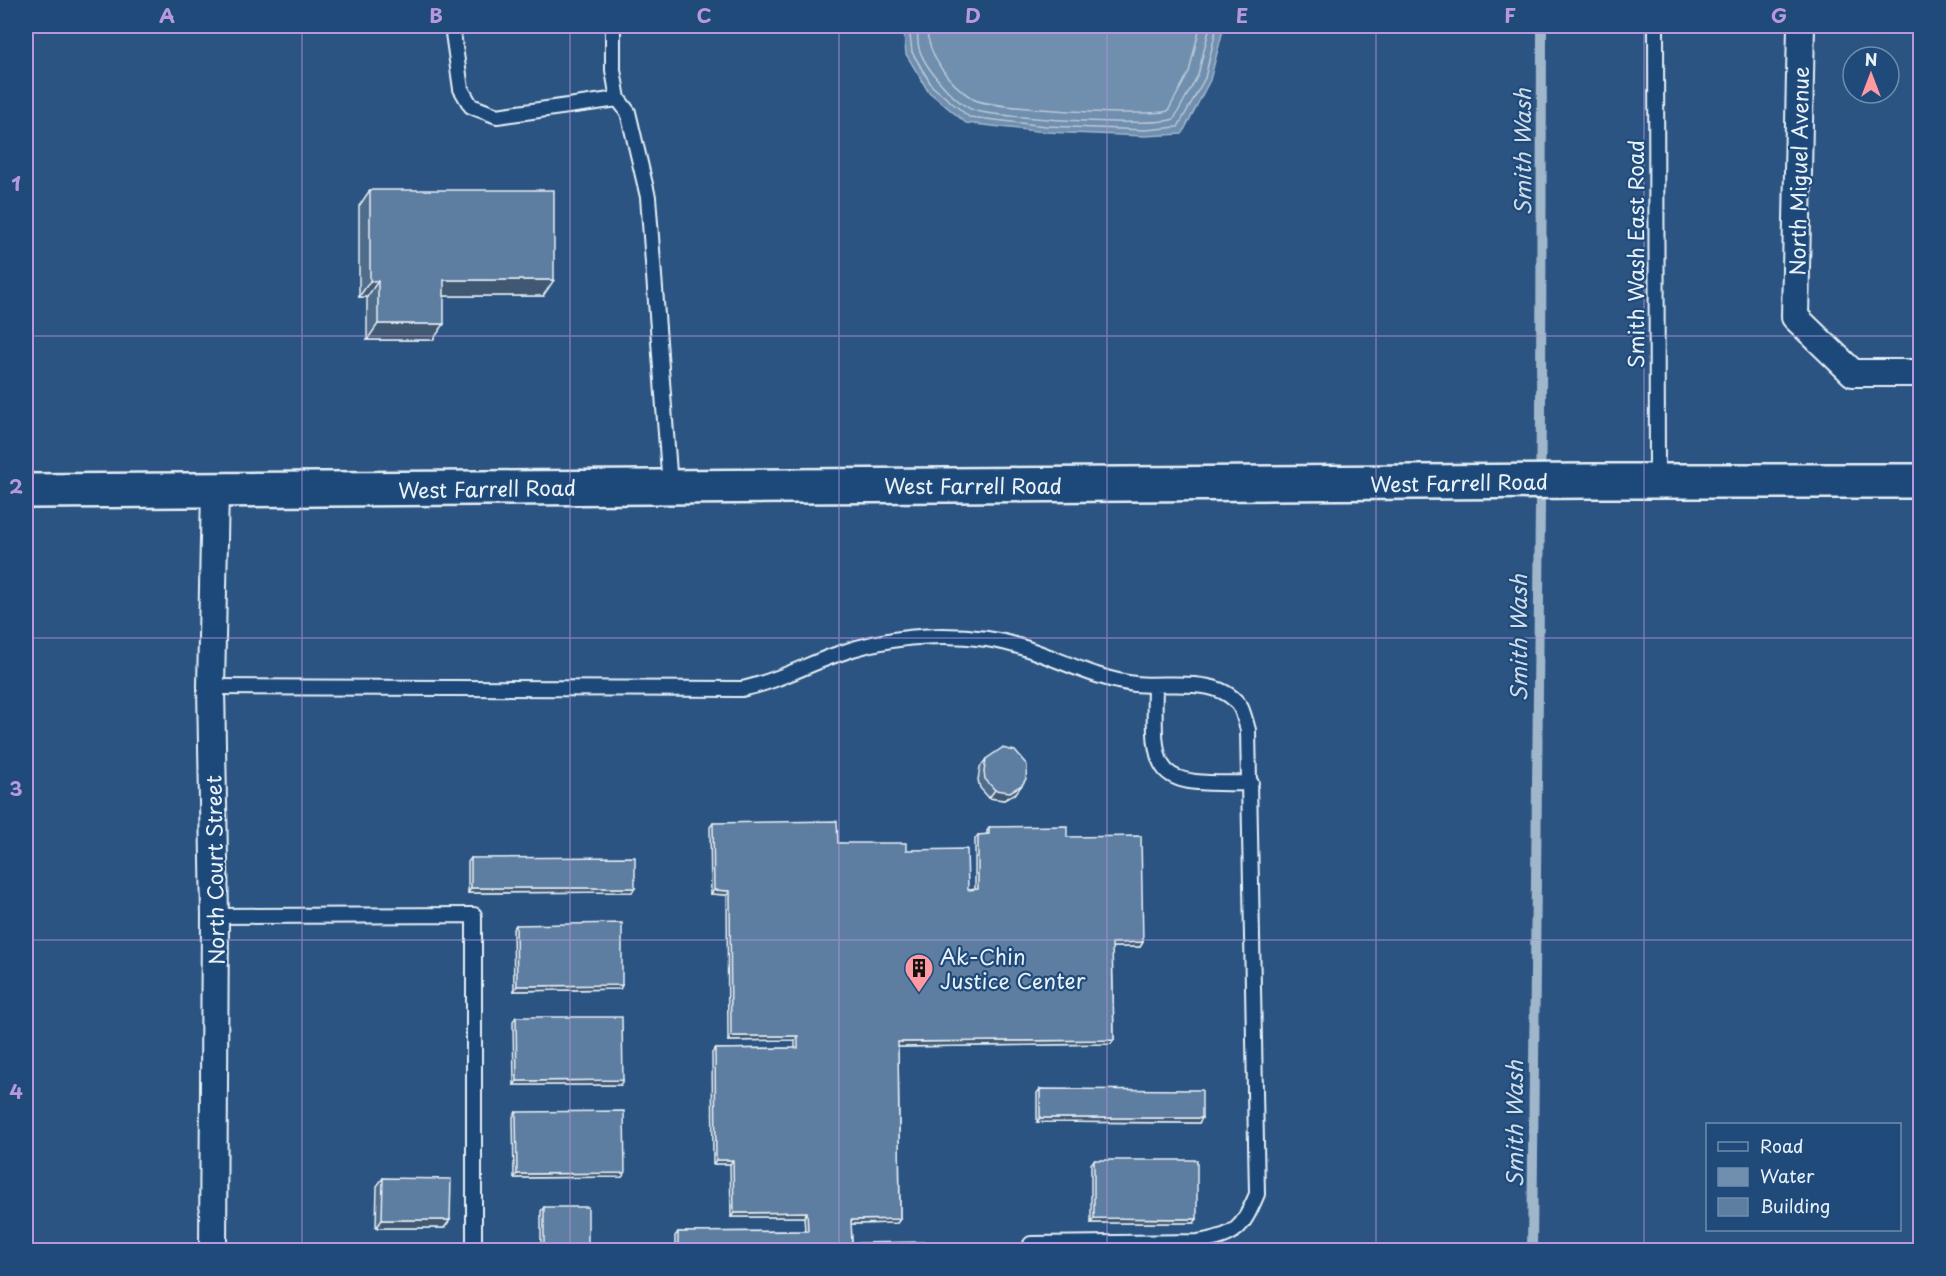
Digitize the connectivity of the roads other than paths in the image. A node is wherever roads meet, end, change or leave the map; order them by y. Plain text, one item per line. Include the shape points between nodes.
1 (452, 26) edge
2 (613, 26) edge
3 (1656, 26) edge
4 (1801, 26) edge
5 (618, 99) junction
6 (1920, 373) edge
7 (1920, 481) edge
8 (1657, 482) junction
9 (670, 486) junction
10 (215, 490) junction
11 (26, 491) edge
12 (1155, 685) junction
13 (211, 687) junction
14 (1251, 783) junction
15 (215, 916) junction
16 (213, 1251) edge
17 (474, 1251) edge
18 (1031, 1251) edge

1 - 5 lane via 461,89 471,106 497,117
2 - 5 lane via 613,70
3 - 8 lane, Smith Wash East Road
4 - 6 street, North Miguel Avenue via 1795,317 1853,373
5 - 9 lane via 628,112 648,197
7 - 8 street, West Farrell Road
8 - 9 street, West Farrell Road
9 - 10 street, West Farrell Road
10 - 11 street, West Farrell Road
10 - 13 street, North Court Street
12 - 13 lane via 1117,681 1019,645 987,639 917,637 836,654 766,684 742,688
12 - 14 lane via 1213,688 1229,696 1240,708 1248,730
12 - 14 lane via 1154,745 1156,757 1165,769 1176,779 1197,784
13 - 15 street, North Court Street
14 - 18 lane via 1257,1194 1245,1223 1222,1238 1198,1242 1030,1244
15 - 16 street, North Court Street
15 - 17 lane via 474,915

